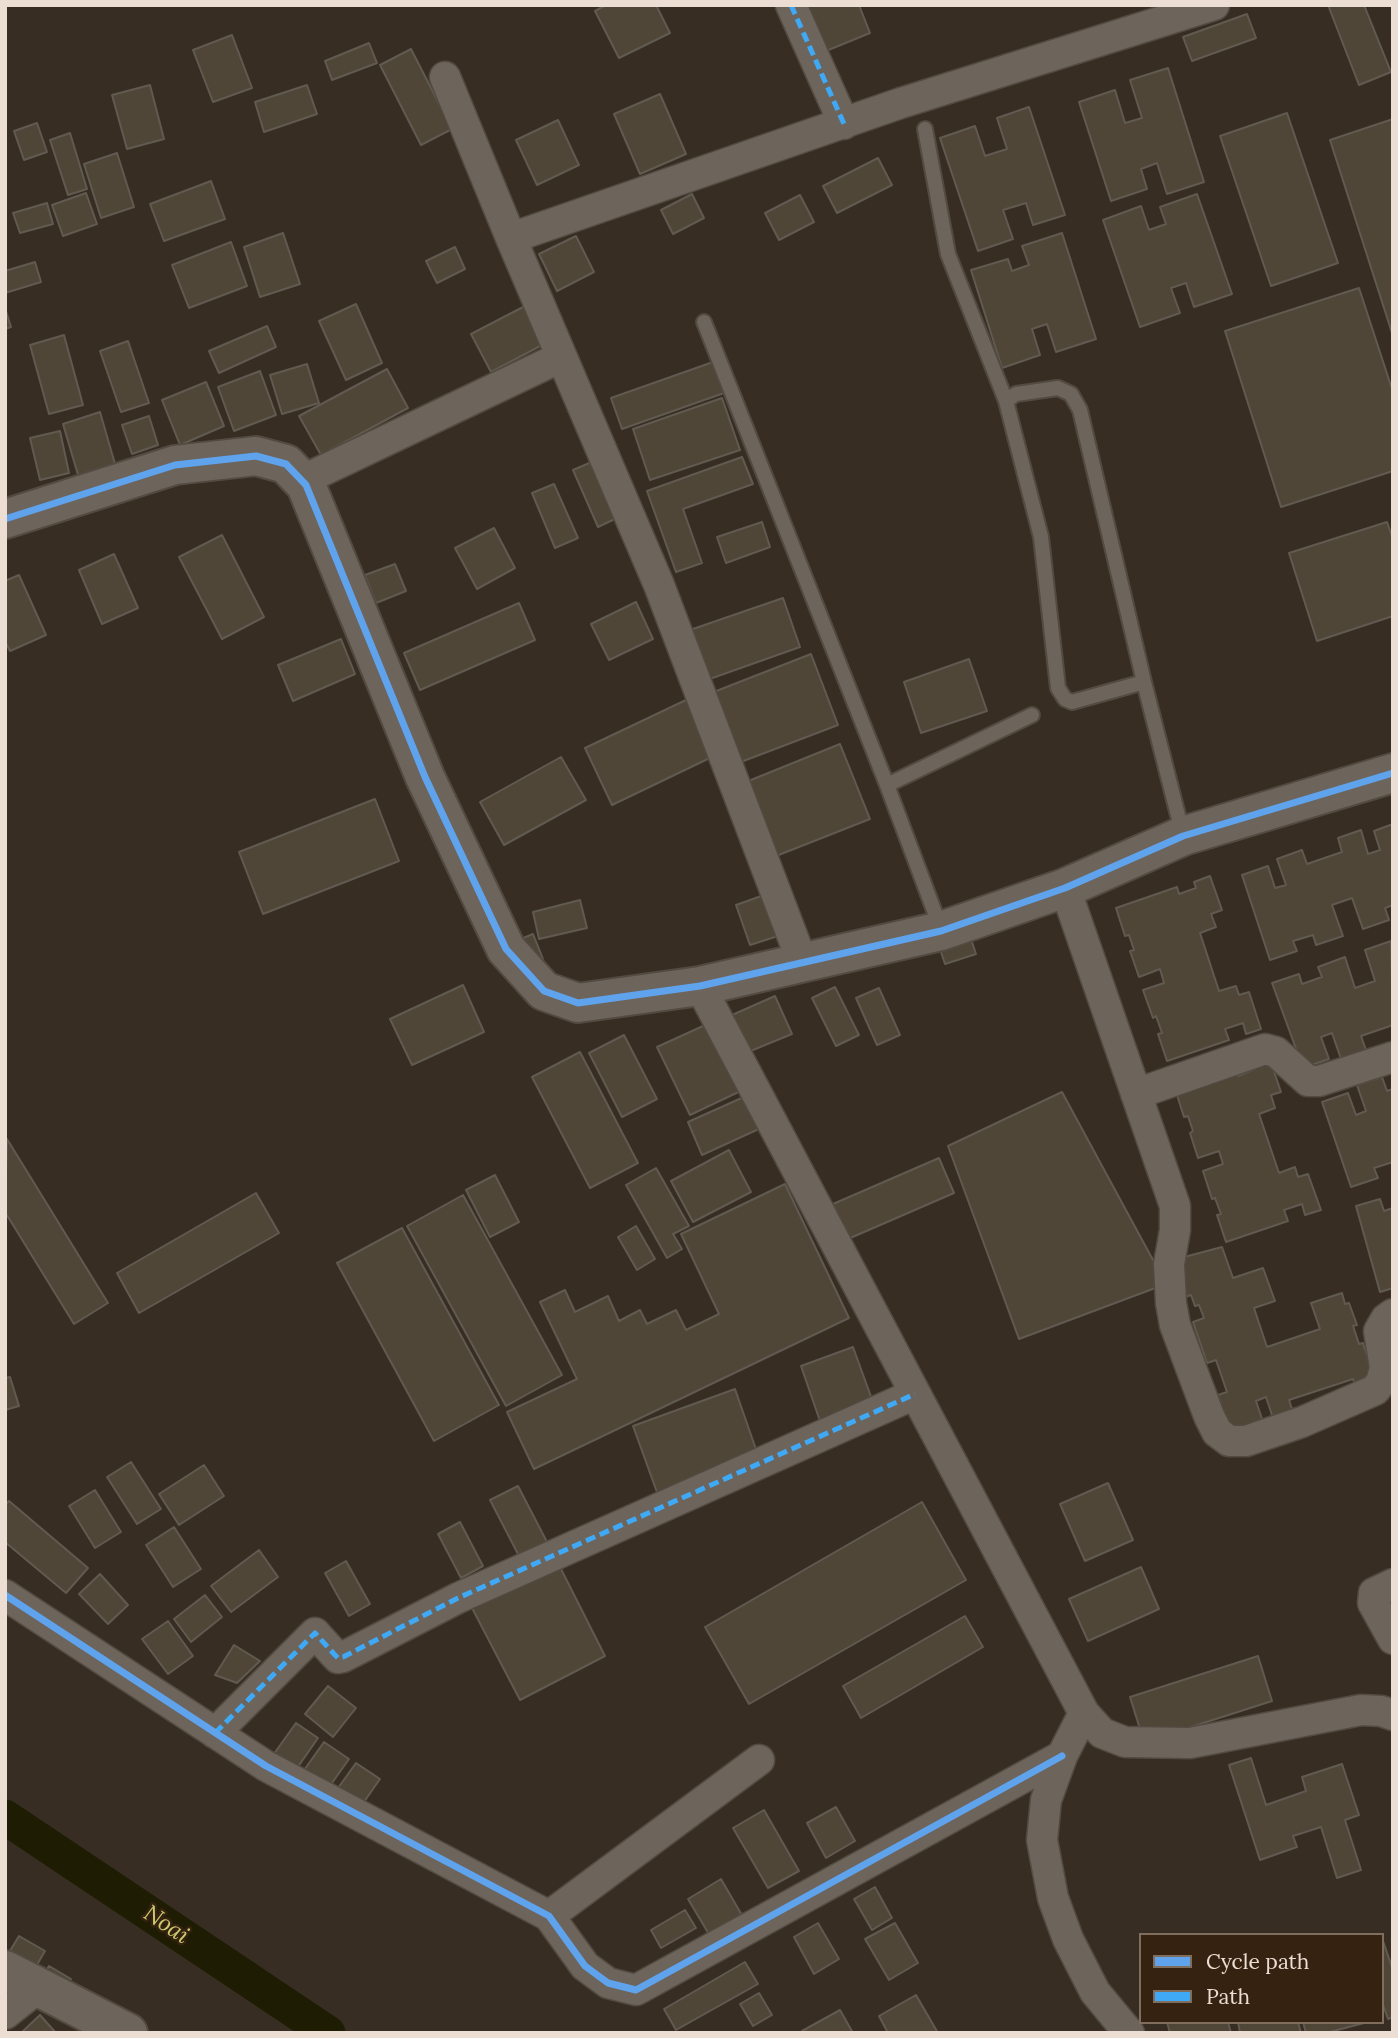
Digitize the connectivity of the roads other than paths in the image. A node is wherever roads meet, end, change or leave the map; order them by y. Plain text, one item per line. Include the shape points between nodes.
1 (792, 5) edge
2 (1214, 5) edge
3 (445, 77) dead end
4 (844, 124) junction
5 (925, 129) dead end
6 (511, 238) junction
7 (704, 322) dead end
8 (561, 357) junction
9 (1006, 401) junction
10 (301, 481) junction
11 (5, 519) edge
12 (1144, 682) junction
13 (1032, 715) dead end
14 (1393, 773) edge
15 (887, 785) junction
16 (1184, 836) junction
17 (1065, 888) junction
18 (942, 931) junction
19 (803, 964) junction
20 (700, 986) junction
21 (1393, 1057) edge
22 (1136, 1094) junction
23 (1393, 1314) edge
24 (915, 1394) junction
25 (1393, 1584) edge
26 (5, 1595) edge
27 (1393, 1639) edge
28 (1084, 1713) junction
29 (1393, 1715) edge
30 (215, 1733) junction
31 (1062, 1756) junction
32 (759, 1760) dead end
33 (549, 1916) junction
34 (5, 1970) edge
35 (39, 1987) junction
36 (5, 2014) edge
37 (128, 2033) edge
38 (1129, 2033) edge

1 - 4 street
2 - 4 street
3 - 6 street
4 - 6 street
5 - 9 lane via 948,254
6 - 8 street
7 - 15 lane
8 - 10 street
8 - 19 street via 659,585
9 - 12 lane via 1016,394 1058,388 1071,394 1080,410
9 - 12 lane via 1041,537 1058,688 1072,702
10 - 11 street via 286,464 256,456 175,465
10 - 20 street via 425,777 506,949 544,990 578,1003
12 - 16 lane
13 - 15 lane
14 - 16 street
15 - 18 lane
16 - 17 street
17 - 18 street
17 - 22 street
18 - 19 street
19 - 20 street
20 - 24 street
21 - 22 street via 1308,1081 1276,1052 1265,1049
22 - 23 street via 1175,1206 1169,1264 1175,1325 1217,1432 1229,1441 1246,1441 1375,1390 1385,1368 1379,1331
24 - 28 street
24 - 30 street via 458,1598 343,1657 338,1658 315,1633
25 - 27 street via 1374,1593 1373,1603
26 - 30 street
28 - 29 street via 1102,1733 1125,1742 1190,1743 1361,1710
28 - 31 street
30 - 33 street via 266,1766
31 - 33 street via 636,1990 608,1983 585,1966
31 - 38 street via 1046,1800 1042,1840 1053,1898 1095,1992
32 - 33 street
34 - 35 street
35 - 36 street
35 - 37 street

